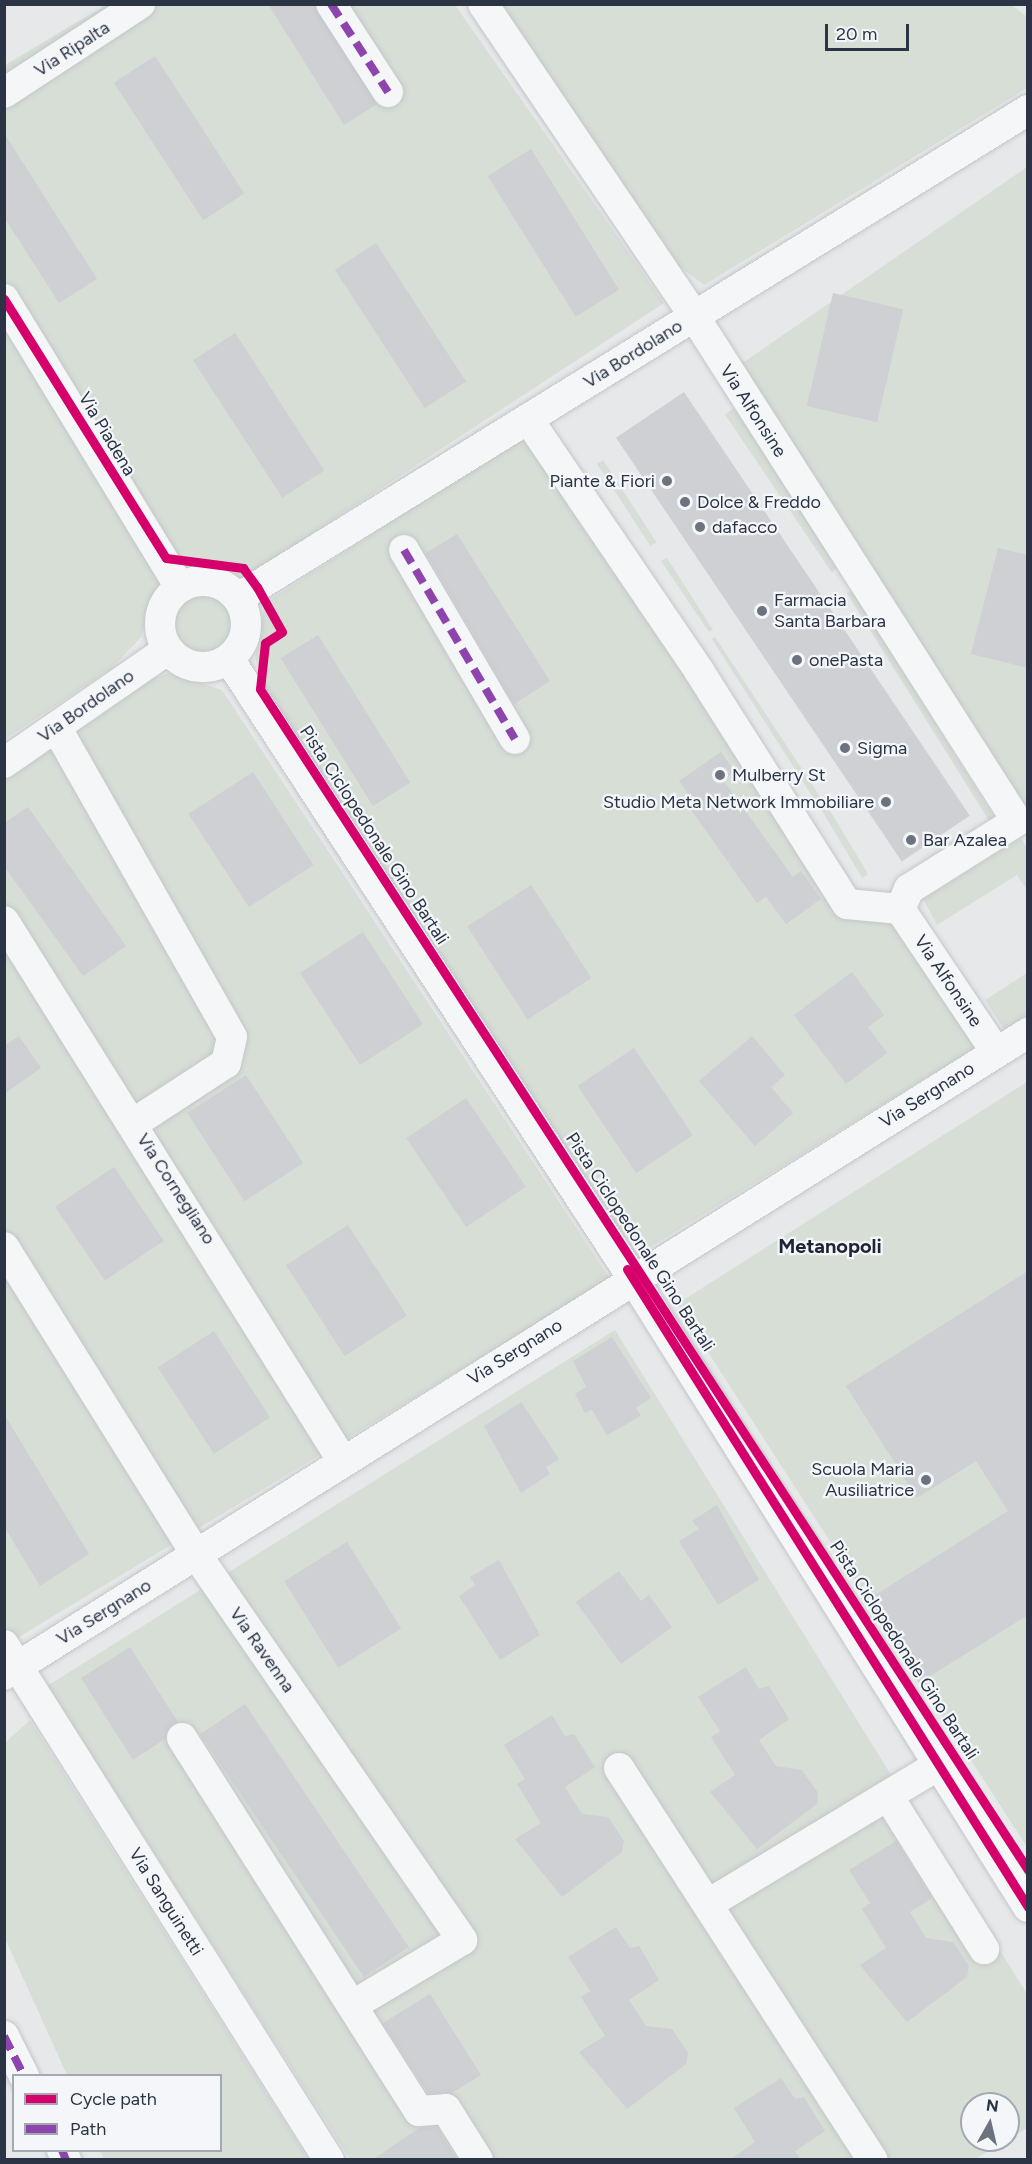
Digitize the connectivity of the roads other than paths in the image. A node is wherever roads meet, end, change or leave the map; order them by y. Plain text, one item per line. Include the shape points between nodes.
1 (140, 4) edge
2 (331, 4) edge
3 (483, 4) edge
4 (388, 92) dead end
5 (4, 93) edge
6 (1028, 110) edge
7 (4, 299) edge
8 (694, 316) junction
9 (528, 419) junction
10 (404, 550) dead end
11 (180, 586) junction
12 (238, 598) junction
13 (167, 650) junction
14 (229, 659) junction
15 (56, 727) junction
16 (515, 739) dead end
17 (4, 763) edge
18 (1024, 824) edge
19 (900, 909) junction
20 (4, 921) edge
21 (1028, 1033) edge
22 (996, 1052) junction
23 (134, 1123) junction
24 (4, 1247) edge
25 (632, 1277) junction
26 (342, 1460) junction
27 (196, 1554) junction
28 (9, 1662) edge
29 (182, 1738) dead end
30 (938, 1765) junction
31 (620, 1768) dead end
32 (888, 1796) junction
33 (708, 1904) junction
34 (1028, 1907) edge
35 (984, 1949) dead end
36 (353, 2006) junction
37 (4, 2036) edge
38 (23, 2074) edge
39 (329, 2160) edge
40 (478, 2160) edge
41 (873, 2160) edge

1 - 5 street, Via Ripalta
2 - 4 street
3 - 8 street, Via Alfonsine
6 - 8 street, Via Bordolano
7 - 11 street, Via Piadena
8 - 9 street, Via Bordolano
8 - 18 street, Via Alfonsine
9 - 12 street, Via Bordolano
9 - 19 street via 699,671 847,904
10 - 16 street
11 - 12 street via 202,580 219,583
11 - 13 street via 159,615
12 - 14 street via 246,631
13 - 14 street via 196,668
13 - 15 street, Via Bordolano
14 - 25 street
15 - 17 street, Via Bordolano
15 - 23 street via 232,1037 226,1063
18 - 19 street, Via Alfonsine via 909,889
19 - 22 street, Via Alfonsine
20 - 23 street, Via Cornegliano
21 - 22 street, Via Sergnano
22 - 25 street, Via Sergnano
23 - 26 street, Via Cornegliano
24 - 27 street, Via Ravenna
25 - 26 street, Via Sergnano
25 - 30 street
26 - 27 street, Via Sergnano
27 - 28 street, Via Sergnano
27 - 36 street, Via Ravenna via 462,1940
28 - 39 street, Via Sanguinetti
29 - 36 street
30 - 32 street
30 - 34 street
31 - 33 street
32 - 33 street
32 - 35 street
33 - 41 street
36 - 40 street via 420,2111 446,2109
37 - 38 street

